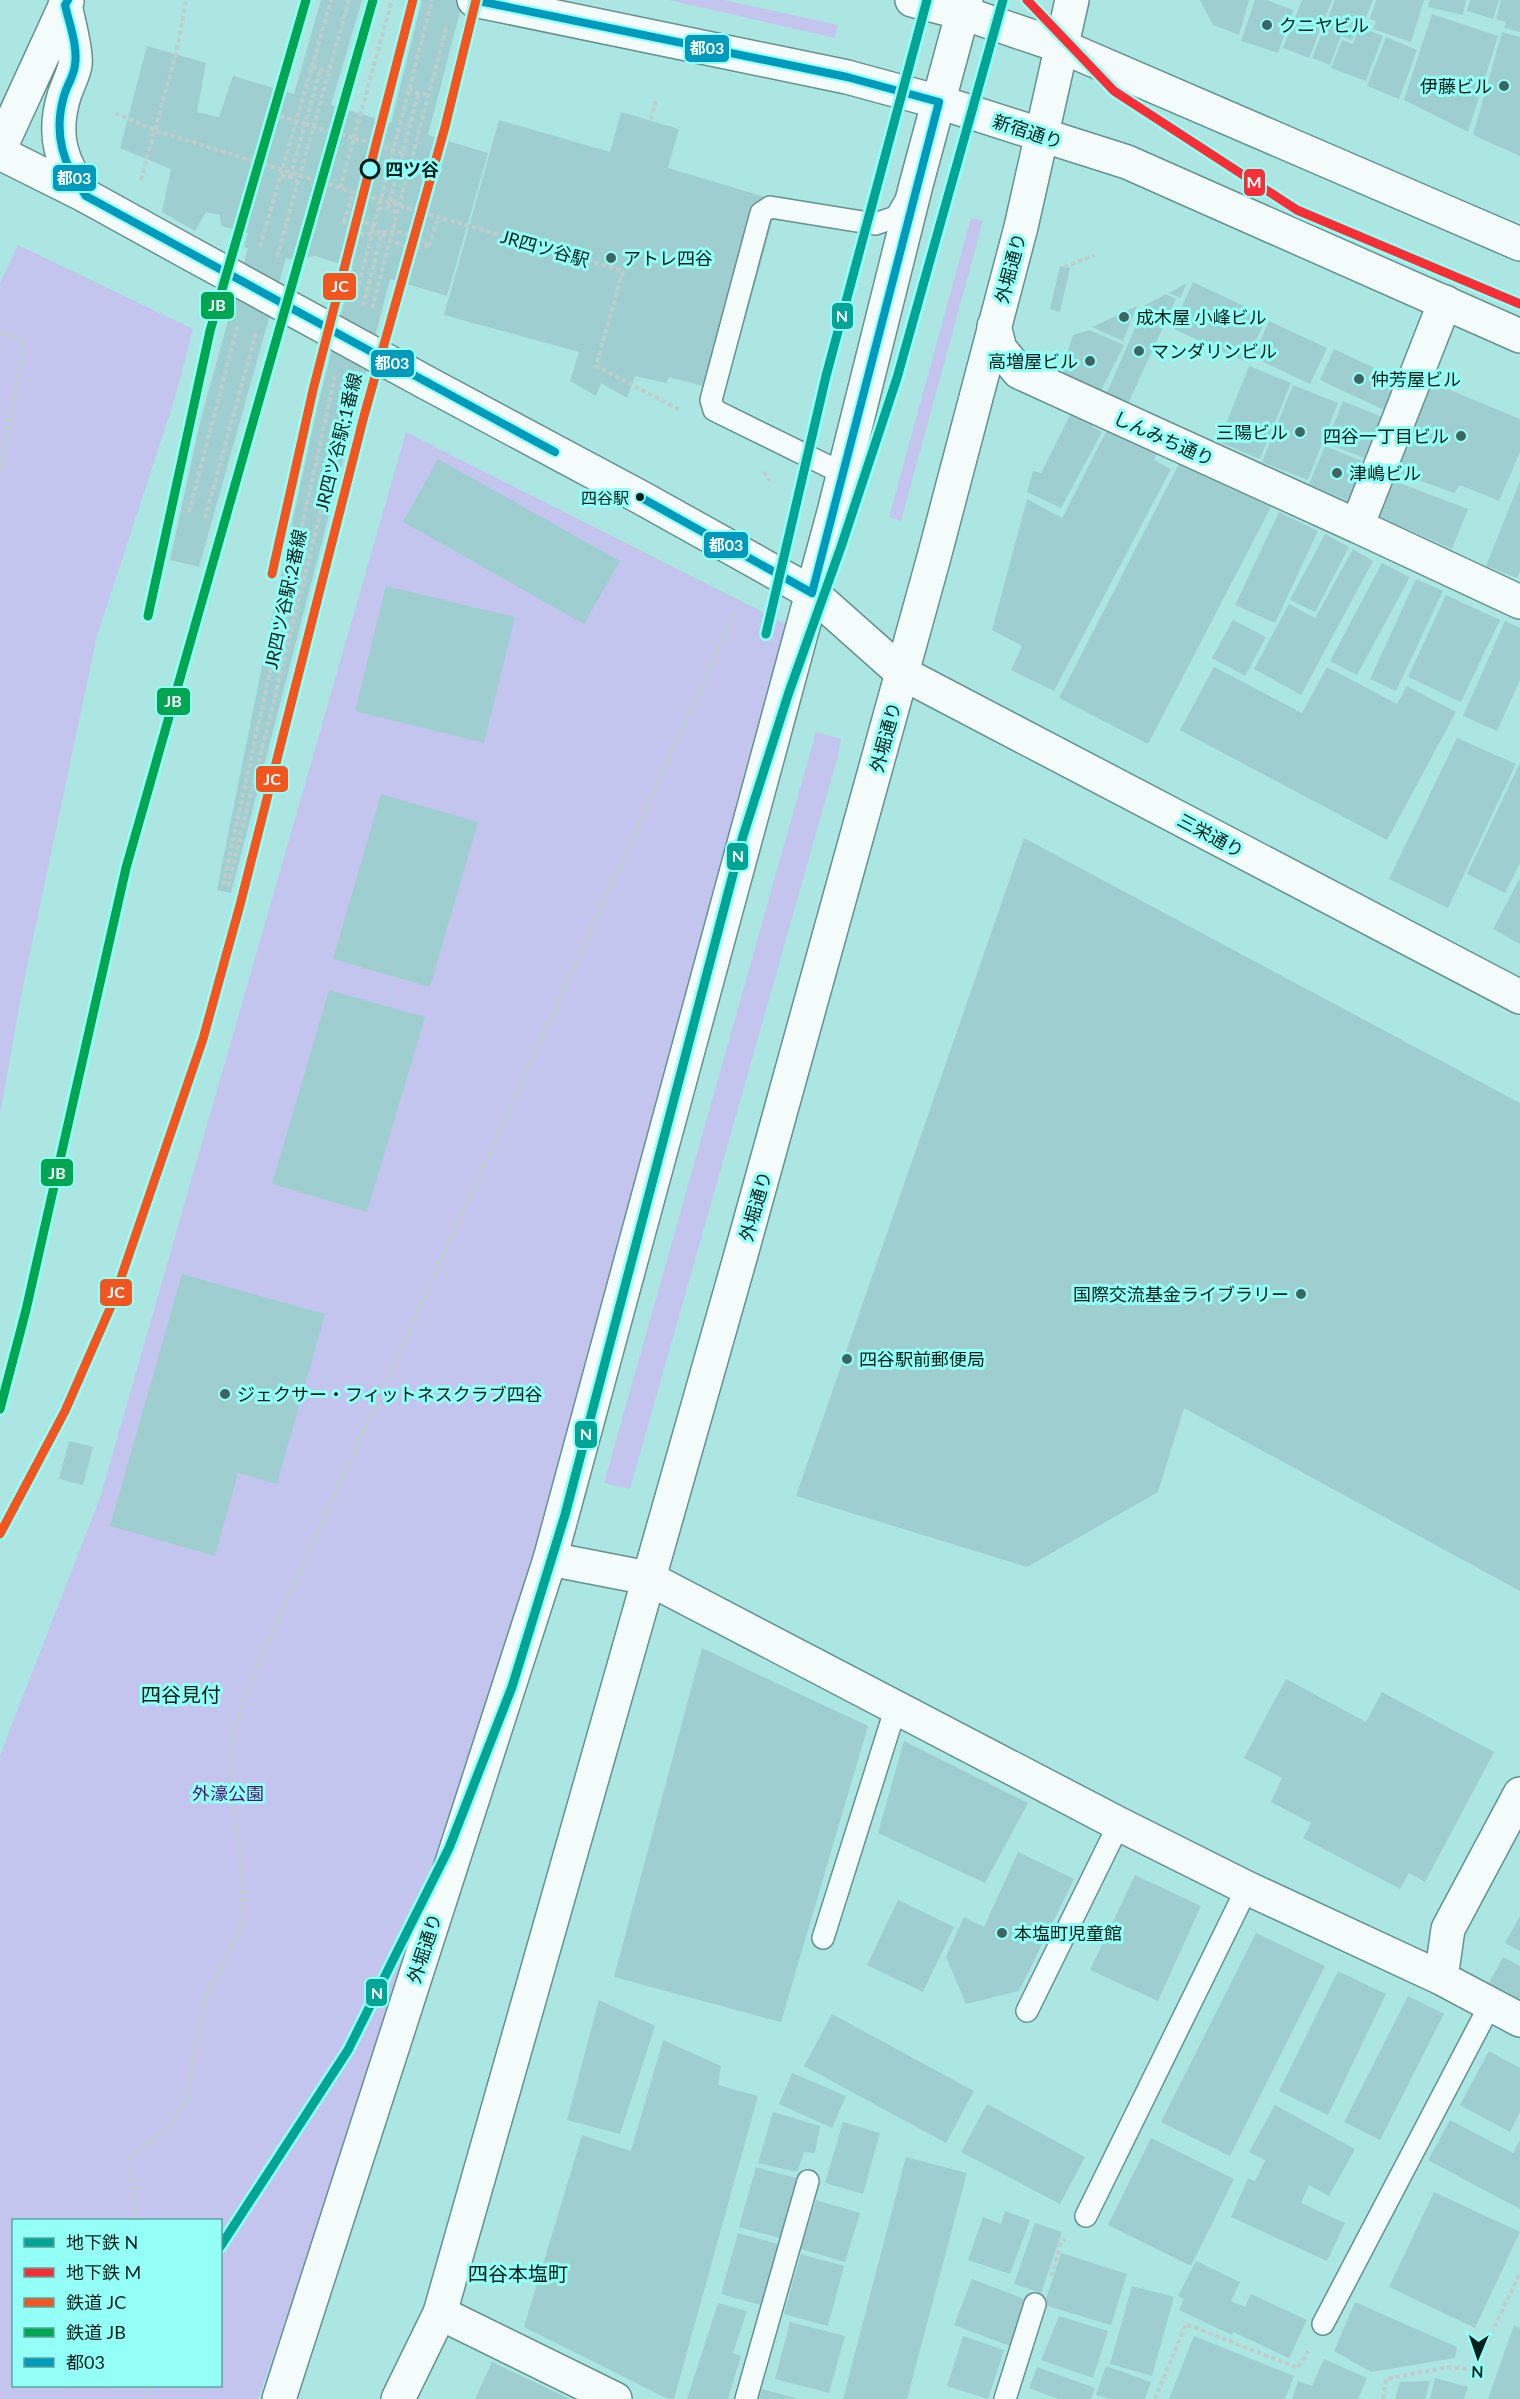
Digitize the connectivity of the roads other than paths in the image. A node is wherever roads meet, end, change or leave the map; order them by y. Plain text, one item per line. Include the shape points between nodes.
1 (474, 0) edge
2 (912, 0) edge
3 (1072, 0) edge
4 (66, 3) edge
5 (964, 7) edge
6 (1063, 47) junction
7 (939, 102) junction
8 (1042, 135) junction
9 (0, 148) edge
10 (0, 153) edge
11 (916, 185) junction
12 (86, 196) junction
13 (1517, 239) edge
14 (1445, 302) junction
15 (994, 326) junction
16 (1520, 336) edge
17 (844, 474) junction
18 (1357, 526) junction
19 (812, 593) junction
20 (1520, 602) edge
21 (902, 674) junction
22 (1520, 997) edge
23 (549, 1559) junction
24 (648, 1578) junction
25 (896, 1707) junction
26 (1520, 1794) edge
27 (1119, 1824) junction
28 (1247, 1888) junction
29 (823, 1938) dead end
30 (1441, 1978) junction
31 (1490, 2005) junction
32 (1027, 2011) dead end
33 (1520, 2020) edge
34 (808, 2181) dead end
35 (1086, 2216) road end
36 (1035, 2304) road end
37 (440, 2313) junction
38 (1323, 2324) road end
39 (279, 2399) edge
40 (398, 2399) edge
41 (615, 2399) edge
42 (746, 2399) edge
43 (1005, 2399) edge

1 - 7 main road, 新宿通り via 847,77
2 - 5 main road
3 - 6 main road, 外堀通り
4 - 9 main road
4 - 12 main road via 76,64 58,119 61,152 70,175
5 - 6 main road
5 - 7 main road, 外堀通り
6 - 8 main road, 外堀通り
6 - 13 main road
7 - 8 main road, 新宿通り
7 - 11 main road, 外堀通り
8 - 14 main road, 新宿通り via 1126,162
8 - 15 main road, 外堀通り
10 - 12 main road, 三栄通り
11 - 17 main road, 外堀通り
11 - 17 lane via 896,217 875,224 770,207 761,213 711,400 714,410
12 - 19 main road, 三栄通り, bridge
14 - 16 main road, 新宿通り
14 - 18 main road
15 - 18 main road, しんみち通り via 1000,349 1019,372
15 - 21 main road, 外堀通り
17 - 19 main road, 外堀通り
18 - 20 main road, しんみち通り
19 - 21 main road, 三栄通り
19 - 23 main road, 外堀通り
21 - 22 main road, 三栄通り
21 - 24 main road, 外堀通り
23 - 24 main road
23 - 39 main road, 外堀通り
24 - 25 main road
24 - 37 main road, 外堀通り
25 - 27 main road
25 - 29 lane
26 - 30 main road via 1448,1929
27 - 28 main road
27 - 32 lane
28 - 30 main road
28 - 35 lane
30 - 31 main road
31 - 33 main road
31 - 38 lane
34 - 42 lane
36 - 43 lane
37 - 40 main road, 外堀通り
37 - 41 main road

